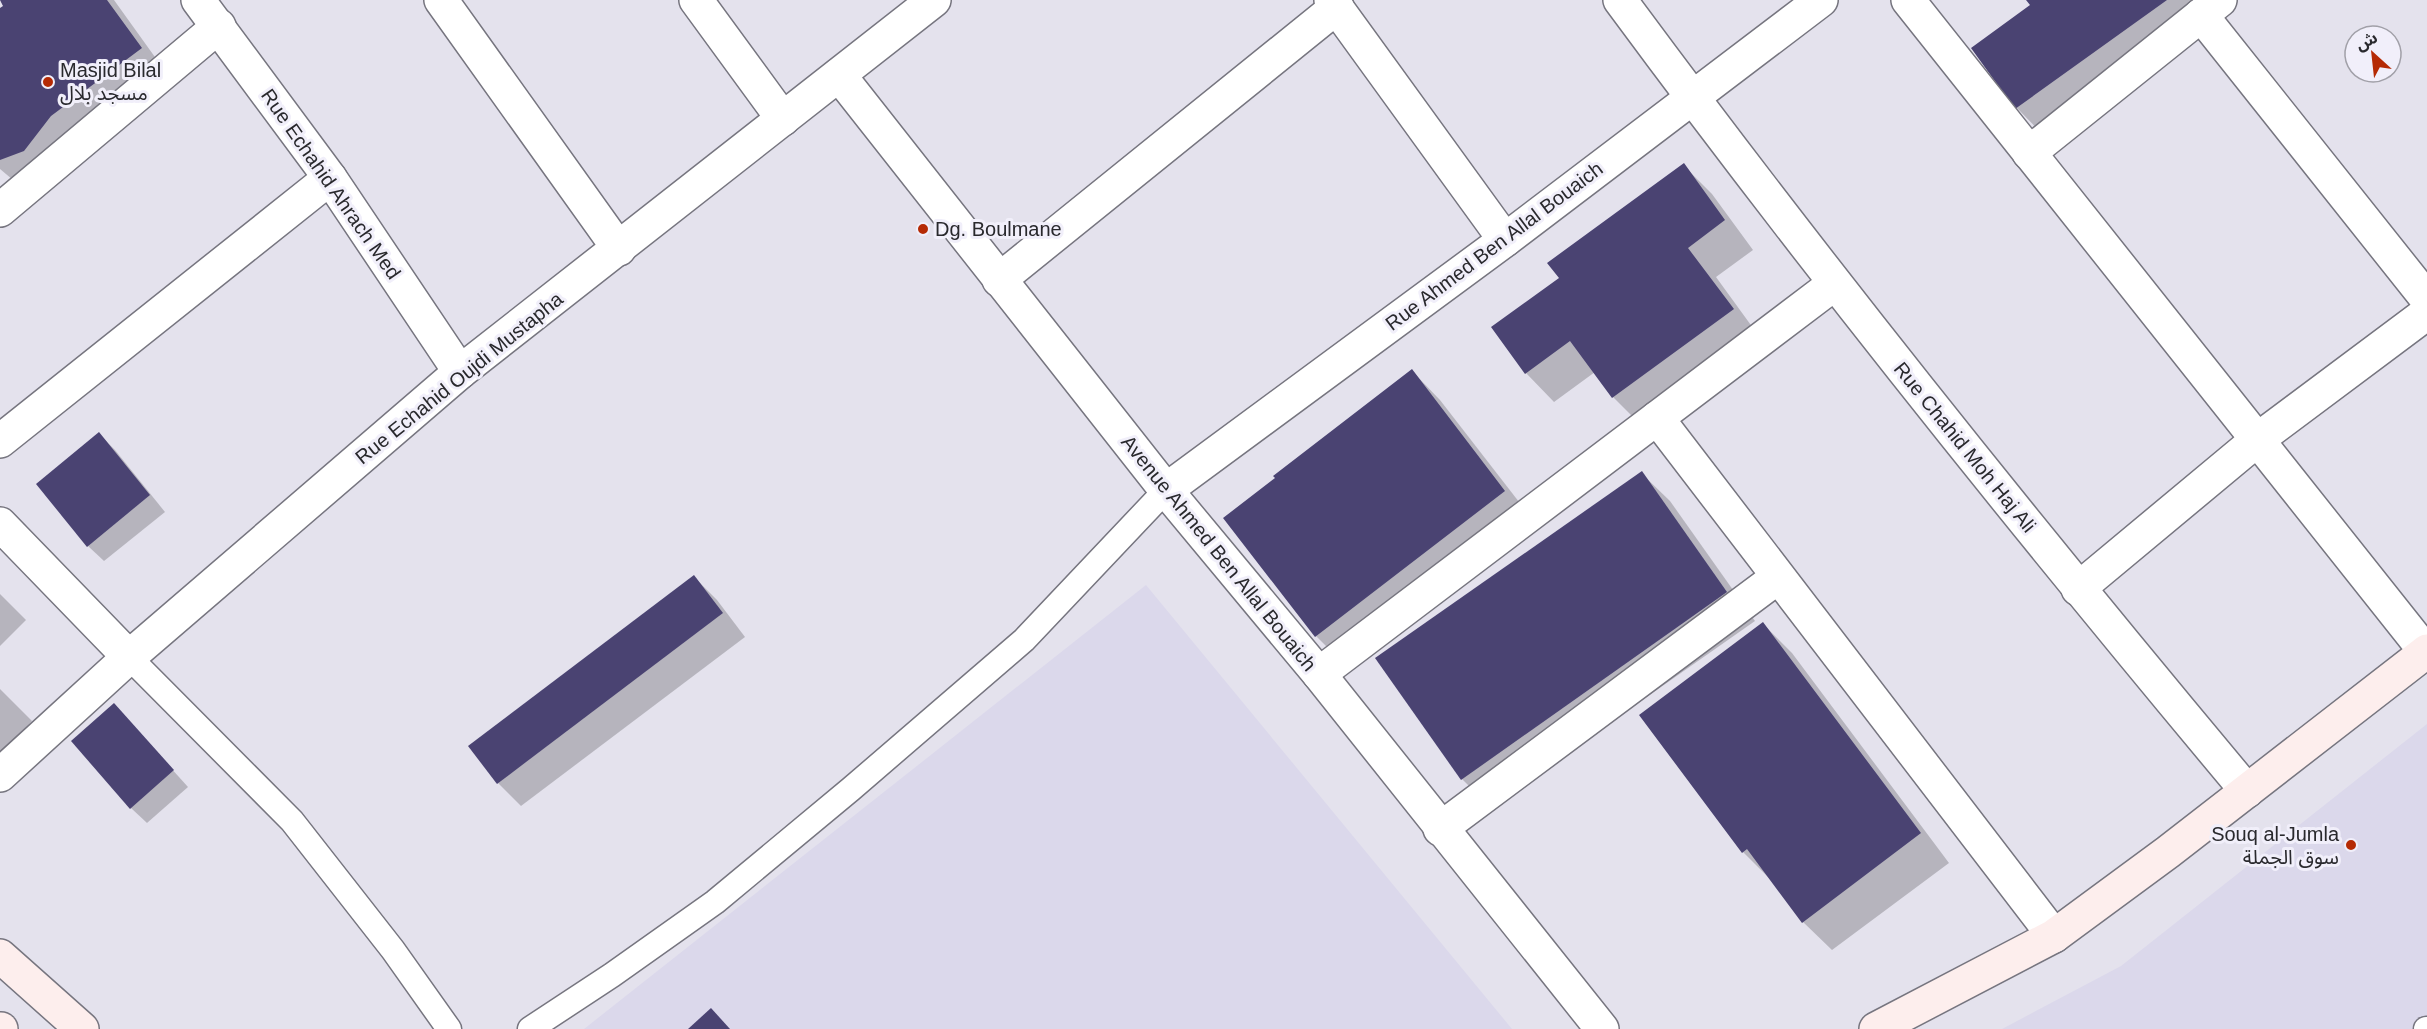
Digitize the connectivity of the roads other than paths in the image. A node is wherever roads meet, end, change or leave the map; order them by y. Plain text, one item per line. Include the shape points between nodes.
1 (198, 0) edge
2 (441, 0) edge
3 (696, 0) edge
4 (934, 0) edge
5 (1620, 0) edge
6 (1821, 0) edge
7 (1908, 0) edge
8 (1334, 3) edge
9 (2211, 7) edge
10 (219, 26) junction
11 (839, 75) junction
12 (1691, 96) junction
13 (783, 118) junction
14 (2029, 153) junction
15 (330, 178) junction
16 (1, 207) edge
17 (1505, 240) junction
18 (620, 249) junction
19 (999, 280) junction
20 (1834, 284) junction
21 (2427, 299) edge
22 (2427, 313) edge
23 (460, 372) junction
24 (1657, 418) junction
25 (2257, 440) junction
26 (0, 441) edge
27 (1166, 490) junction
28 (0, 524) edge
29 (1778, 577) junction
30 (2078, 589) junction
31 (2426, 651) edge
32 (129, 657) junction
33 (1319, 674) junction
34 (0, 775) edge
35 (2247, 791) junction
36 (1440, 828) junction
37 (2054, 936) junction
38 (0, 956) edge
39 (82, 1029) edge
40 (449, 1029) edge
41 (530, 1029) edge
42 (1602, 1029) edge
43 (1876, 1029) edge

1 - 10 street, Rue Echahid Ahrach Med
2 - 18 street
3 - 13 street
4 - 11 street, Rue Echahid Oujdi Mustapha
5 - 12 street, Rue Chahid Moh Haj Ali
6 - 12 street, Rue Ahmed Ben Allal Bouaich
7 - 14 street
8 - 17 street
8 - 19 street
9 - 14 street
9 - 21 street
10 - 15 street, Rue Echahid Ahrach Med
10 - 16 street
11 - 13 street, Rue Echahid Oujdi Mustapha
11 - 19 street, Avenue Ahmed Ben Allal Bouaich
12 - 17 street, Rue Ahmed Ben Allal Bouaich
12 - 20 street, Rue Chahid Moh Haj Ali
13 - 18 street, Rue Echahid Oujdi Mustapha
14 - 25 street
15 - 23 street, Rue Echahid Ahrach Med
15 - 26 street
17 - 27 street, Rue Ahmed Ben Allal Bouaich
18 - 23 street, Rue Echahid Oujdi Mustapha
19 - 27 street, Avenue Ahmed Ben Allal Bouaich
20 - 24 street
20 - 30 street, Rue Chahid Moh Haj Ali
22 - 25 street
23 - 32 street, Rue Echahid Oujdi Mustapha
24 - 29 street
24 - 33 street
25 - 30 street
25 - 31 street
27 - 33 street, Avenue Ahmed Ben Allal Bouaich
27 - 41 lane via 1024,640 851,789 715,902
28 - 32 street
29 - 36 street
29 - 37 street
30 - 35 street, Rue Chahid Moh Haj Ali
31 - 35 street
32 - 34 street, Rue Echahid Oujdi Mustapha
32 - 40 lane via 292,821
33 - 36 street, Avenue Ahmed Ben Allal Bouaich
35 - 37 street
36 - 42 street, Avenue Ahmed Ben Allal Bouaich
37 - 43 street
38 - 39 street

